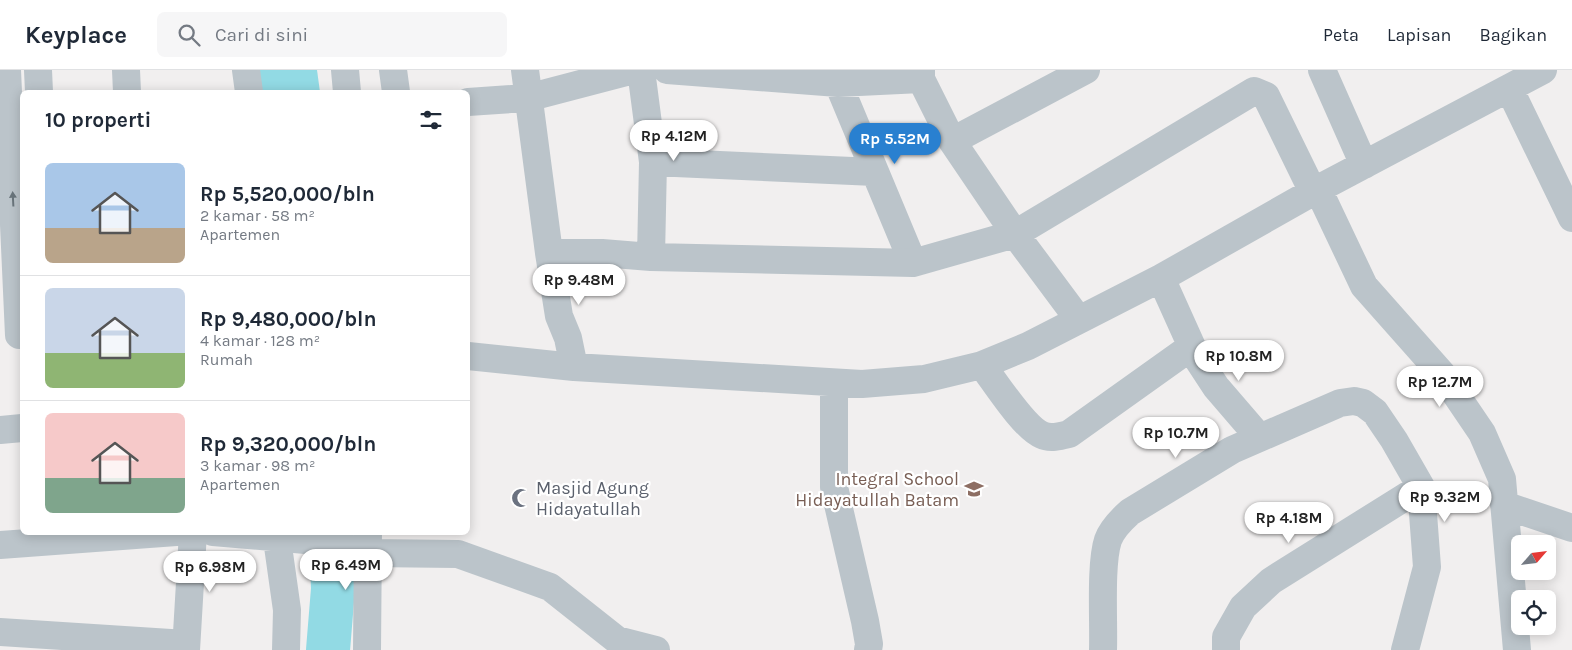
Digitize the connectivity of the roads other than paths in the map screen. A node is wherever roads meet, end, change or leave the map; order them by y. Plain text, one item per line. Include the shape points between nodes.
1 (7, 70) edge
2 (38, 70) edge
3 (126, 70) edge
4 (246, 70) edge
5 (345, 70) edge
6 (393, 70) edge
7 (524, 70) edge
8 (634, 70) edge
9 (642, 70) edge
10 (666, 70) edge
11 (1322, 70) edge
12 (1543, 70) edge
13 (921, 74) edge
14 (1069, 74) edge
15 (838, 83) junction
16 (1509, 88) junction
17 (39, 90) edge
18 (128, 90) edge
19 (249, 90) edge
20 (347, 90) edge
21 (396, 90) edge
22 (528, 98) junction
23 (470, 102) edge
24 (952, 141) junction
25 (653, 162) junction
26 (1364, 165) junction
27 (874, 172) junction
28 (1316, 191) junction
29 (1572, 218) edge
30 (1015, 234) junction
31 (549, 254) junction
32 (651, 257) junction
33 (913, 263) junction
34 (1161, 278) junction
35 (1079, 320) junction
36 (14, 334) edge
37 (1191, 347) junction
38 (470, 356) edge
39 (982, 365) junction
40 (574, 367) junction
41 (834, 383) junction
42 (20, 428) edge
43 (0, 430) edge
44 (1259, 437) junction
45 (1421, 487) junction
46 (1504, 505) junction
47 (1572, 528) edge
48 (129, 535) edge
49 (193, 535) edge
50 (276, 535) edge
51 (0, 545) edge
52 (363, 545) edge
53 (0, 632) edge
54 (1400, 646) edge
55 (186, 647) edge
56 (286, 650) edge
57 (367, 650) edge
58 (656, 650) edge
59 (868, 650) edge
60 (1103, 650) edge
61 (1226, 650) edge
62 (1517, 650) edge

36 -> 1 street
2 - 17 street
3 - 18 street
4 - 19 street
5 - 20 street
6 - 21 street
7 - 22 street
8 - 22 street
9 - 25 street
10 - 15 street
11 - 26 street
12 - 16 street
13 - 15 street
13 - 24 street
14 - 24 street
15 - 27 street
16 - 26 street
16 - 29 street
22 - 23 street
22 - 31 street
24 - 30 street
25 - 27 street
25 - 32 street
26 - 28 street
27 - 33 street
28 - 30 street via 1266,96 1254,91
28 - 34 street
28 - 46 street via 1364,286 1442,374 1482,433 1502,479
30 - 33 street
30 - 35 street
31 - 32 street via 602,253
31 - 40 street via 559,316
32 - 33 street
34 - 35 street
34 - 37 street
35 - 39 street
37 - 39 street via 1069,434 1056,437 1043,436 1029,426
37 - 44 street via 1216,387
38 - 40 street
39 - 41 street via 924,379
40 - 41 street
41 - 59 street via 834,487 865,621
42 - 43 street
44 - 45 street via 1340,403 1364,403 1375,412 1394,440
44 - 60 street via 1130,512 1117,524 1108,539 1105,556
45 - 54 street via 1427,566
45 - 61 street via 1271,581 1242,606 1226,637
46 - 47 street
46 - 62 street
48 - 51 street
49 - 55 street
50 - 52 street
50 - 56 street via 287,610
52 - 57 street
52 - 58 street via 458,554 550,587 617,640
53 - 55 street

